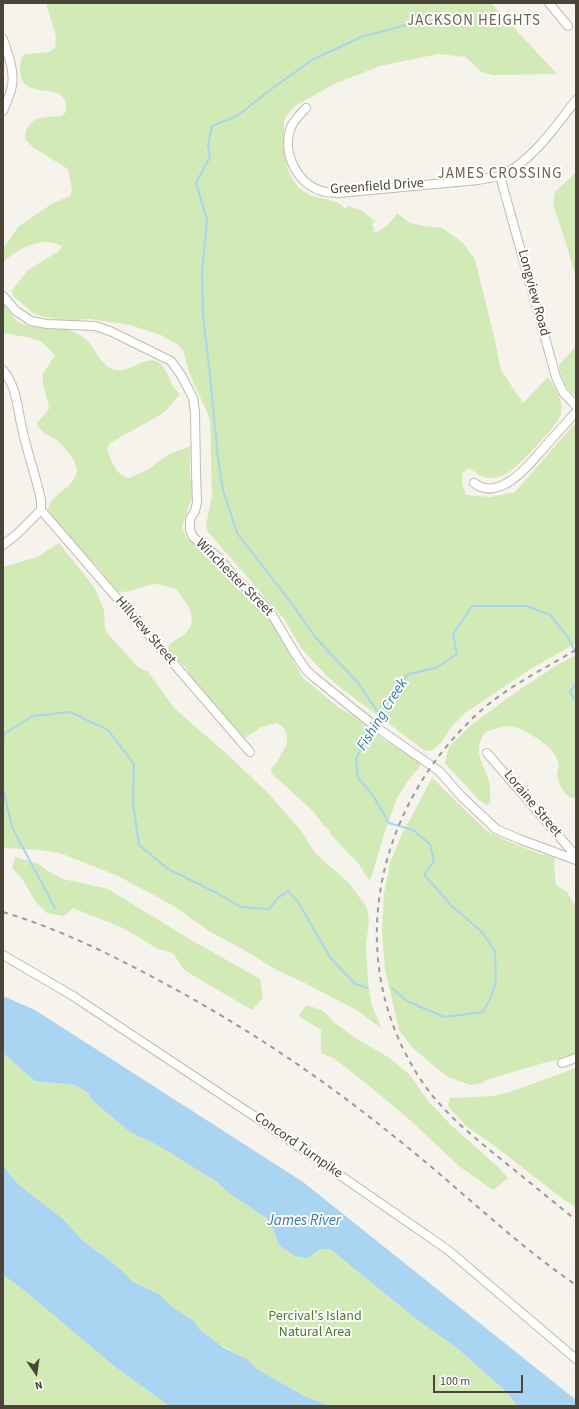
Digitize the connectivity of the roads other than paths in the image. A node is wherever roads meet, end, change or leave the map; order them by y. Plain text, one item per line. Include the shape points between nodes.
1 (549, 3) edge
2 (568, 26) dead end
3 (3, 39) edge
4 (576, 100) edge
5 (306, 108) dead end
6 (3, 111) edge
7 (500, 176) junction
8 (3, 296) edge
9 (3, 370) edge
10 (576, 406) edge
11 (576, 412) edge
12 (474, 483) dead end
13 (41, 510) junction
14 (3, 545) edge
15 (250, 752) dead end
16 (487, 753) dead end
17 (576, 856) edge
18 (576, 860) edge
19 (3, 955) edge
20 (576, 1058) edge
21 (562, 1063) dead end
22 (576, 1359) edge

1 - 2 street
3 - 6 street via 10,60 12,88
4 - 7 street, Greenfield Drive via 526,158
5 - 7 street, Greenfield Drive via 291,128 288,151 299,175 319,190 345,192
7 - 10 street, Longview Road via 556,377 563,392
8 - 18 street, Winchester Street via 16,311 31,321 96,326 171,361 193,398 195,412 197,502 189,524 193,537 219,558 236,579 271,613 306,670 315,678 373,725 439,771 496,829
9 - 13 street via 10,379 16,395 22,428 36,475
11 - 12 street via 532,463 515,478 492,488 483,488
13 - 14 street
13 - 15 street, Hillview Street
16 - 17 street, Loraine Street
19 - 22 street, Concord Turnpike via 73,996 266,1124 448,1250
20 - 21 street

